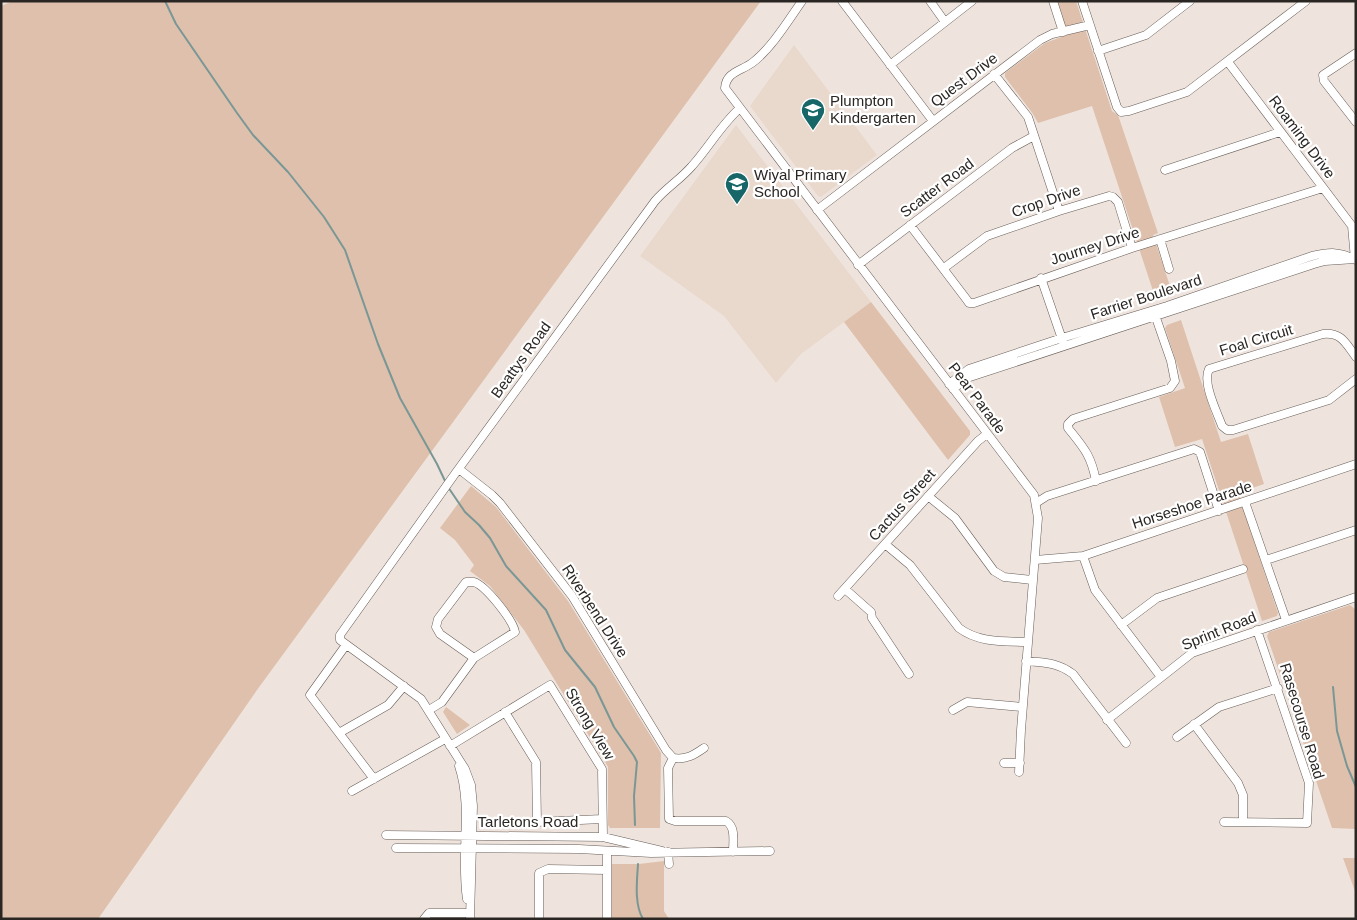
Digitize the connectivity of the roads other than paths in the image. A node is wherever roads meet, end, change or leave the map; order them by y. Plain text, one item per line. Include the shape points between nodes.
1 (802, 1) edge
2 (842, 1) edge
3 (930, 1) edge
4 (972, 1) edge
5 (1053, 1) edge
6 (1082, 1) edge
7 (1190, 1) edge
8 (1306, 1) edge
9 (945, 22) junction
10 (1090, 25) junction
11 (1063, 32) junction
12 (1098, 51) junction
13 (1356, 52) edge
14 (1228, 62) junction
15 (890, 65) junction
16 (994, 74) junction
17 (740, 108) junction
18 (933, 121) junction
19 (1356, 122) edge
20 (1280, 132) junction
21 (1034, 136) junction
22 (1165, 170) dead end
23 (1323, 188) junction
24 (817, 210) junction
25 (1059, 211) junction
26 (910, 225) junction
27 (1160, 240) junction
28 (1132, 248) junction
29 (1355, 260) edge
30 (858, 265) junction
31 (944, 268) junction
32 (1169, 269) dead end
33 (1041, 278) junction
34 (1155, 313) junction
35 (1063, 341) junction
36 (1356, 358) edge
37 (1356, 379) edge
38 (951, 386) junction
39 (987, 434) junction
40 (1356, 464) edge
41 (459, 469) junction
42 (1096, 481) junction
43 (928, 496) junction
44 (1245, 502) junction
45 (1036, 503) junction
46 (1219, 511) junction
47 (1356, 530) edge
48 (885, 544) junction
49 (1083, 556) junction
50 (1035, 560) junction
51 (1266, 560) junction
52 (1243, 569) dead end
53 (1032, 580) junction
54 (845, 589) junction
55 (838, 596) dead end
56 (1355, 597) edge
57 (1286, 620) junction
58 (1121, 625) junction
59 (1257, 630) junction
60 (343, 642) junction
61 (1027, 642) junction
62 (474, 658) junction
63 (1026, 661) junction
64 (909, 674) dead end
65 (1161, 677) junction
66 (404, 686) junction
67 (1278, 688) junction
68 (1022, 707) junction
69 (429, 710) junction
70 (953, 710) dead end
71 (505, 712) junction
72 (1107, 720) junction
73 (1194, 724) junction
74 (1115, 729) junction
75 (339, 733) junction
76 (1107, 735) dead end
77 (1177, 737) dead end
78 (445, 739) junction
79 (1126, 744) dead end
80 (450, 746) junction
81 (704, 748) dead end
82 (673, 758) junction
83 (1004, 763) dead end
84 (1020, 763) junction
85 (1020, 772) dead end
86 (374, 779) junction
87 (352, 791) dead end
88 (602, 819) junction
89 (1224, 822) dead end
90 (1242, 822) junction
91 (386, 835) dead end
92 (603, 837) junction
93 (468, 843) junction
94 (396, 848) dead end
95 (770, 851) dead end
96 (607, 852) junction
97 (668, 852) junction
98 (733, 852) junction
99 (669, 864) dead end
100 (607, 870) junction
101 (470, 916) edge
102 (424, 919) edge
103 (539, 919) edge
104 (607, 919) edge

1 - 17 street, Pear Parade via 762,55 726,81 730,96
2 - 15 street
3 - 9 street
4 - 9 street
5 - 11 street
6 - 10 street
7 - 12 street via 1146,35
8 - 14 street
9 - 15 street
10 - 11 street, Quest Drive
10 - 12 street
11 - 16 street, Quest Drive via 1040,40
12 - 14 street via 1121,112 1187,92
13 - 19 street via 1323,75 1324,81
14 - 20 street, Roaming Drive
15 - 18 street
16 - 18 street, Quest Drive
16 - 21 street via 1026,113
17 - 24 street, Pear Parade
17 - 41 street, Beattys Road via 691,168 655,201
18 - 24 street, Quest Drive
20 - 22 street
20 - 23 street, Roaming Drive
21 - 25 street
21 - 26 street, Scatter Road via 1012,148
23 - 27 street, Journey Drive
23 - 29 street, Roaming Drive via 1352,226
24 - 30 street, Pear Parade
25 - 28 street, Crop Drive via 1113,197 1118,202
25 - 31 street, Crop Drive via 987,236
26 - 30 street, Scatter Road
26 - 31 street, Journey Drive
27 - 28 street, Journey Drive
27 - 32 street
28 - 33 street, Journey Drive
29 - 34 street, Farrier Boulevard via 1325,261
30 - 38 street, Pear Parade
31 - 33 street, Journey Drive via 970,303
33 - 35 street
34 - 35 street, Farrier Boulevard
34 - 42 street via 1171,361 1175,381 1170,388 1073,419 1068,424 1092,462
35 - 38 street, Farrier Boulevard via 969,369
36 - 37 street, Foal Circuit via 1340,336 1332,333 1209,369 1206,374 1222,426 1227,430 1329,400
38 - 39 street, Pear Parade
39 - 43 street, Cactus Street
39 - 45 street, Pear Parade
40 - 44 street, Horseshoe Parade
41 - 60 street, Beattys Road via 340,635
41 - 82 street, Riverbend Drive via 500,503 572,596
42 - 45 street via 1047,496
42 - 46 street via 1194,449 1200,452
43 - 48 street, Cactus Street
43 - 53 street via 955,518 994,571 1004,577
44 - 46 street, Horseshoe Parade
44 - 51 street
45 - 50 street, Pear Parade
46 - 49 street, Horseshoe Parade
47 - 51 street
48 - 54 street, Cactus Street
48 - 61 street via 910,565 966,633 981,640
49 - 50 street, Horseshoe Parade
49 - 58 street via 1095,590
50 - 53 street, Pear Parade
51 - 57 street
52 - 58 street via 1157,598
53 - 61 street, Pear Parade
54 - 55 street, Cactus Street
54 - 64 street via 871,612
56 - 57 street, Sprint Road
57 - 59 street, Sprint Road
58 - 65 street
59 - 65 street, Sprint Road via 1192,654
59 - 67 street, Rasecourse Road
60 - 66 street
60 - 75 street, Beattys Road via 310,696
61 - 63 street, Pear Parade
62 - 62 street via 515,632 487,592 474,582 466,582 438,619 436,627 440,634
62 - 69 street via 442,702
63 - 68 street, Pear Parade
63 - 72 street via 1055,664 1073,674
65 - 72 street, Sprint Road
66 - 69 street
66 - 75 street via 388,705
67 - 73 street via 1219,707
67 - 90 street, Rasecourse Road via 1309,783 1307,823
68 - 70 street via 967,702
68 - 84 street, Pear Parade
69 - 78 street
71 - 80 street, Strong View
71 - 88 street via 536,762 537,822
71 - 88 street, Strong View via 550,685 602,769
72 - 74 street
73 - 77 street
73 - 90 street via 1238,783 1243,795
74 - 76 street
74 - 79 street
75 - 86 street
78 - 80 street
78 - 86 street
80 - 93 street via 471,785 473,806
81 - 82 street via 682,760
82 - 98 street via 668,768 669,819 726,821 732,828
83 - 84 street
84 - 85 street, Pear Parade
86 - 87 street
88 - 92 street, Strong View
89 - 90 street
91 - 93 street, Tarletons Road
92 - 93 street, Tarletons Road
92 - 97 street, Tarletons Road
93 - 94 street, Tarletons Road
93 - 96 street, Tarletons Road
93 - 101 street via 464,872
95 - 98 street, Tarletons Road
96 - 97 street, Tarletons Road
96 - 100 street
97 - 98 street, Tarletons Road
97 - 99 street
100 - 103 street via 541,871
100 - 104 street
101 - 102 street via 429,913

